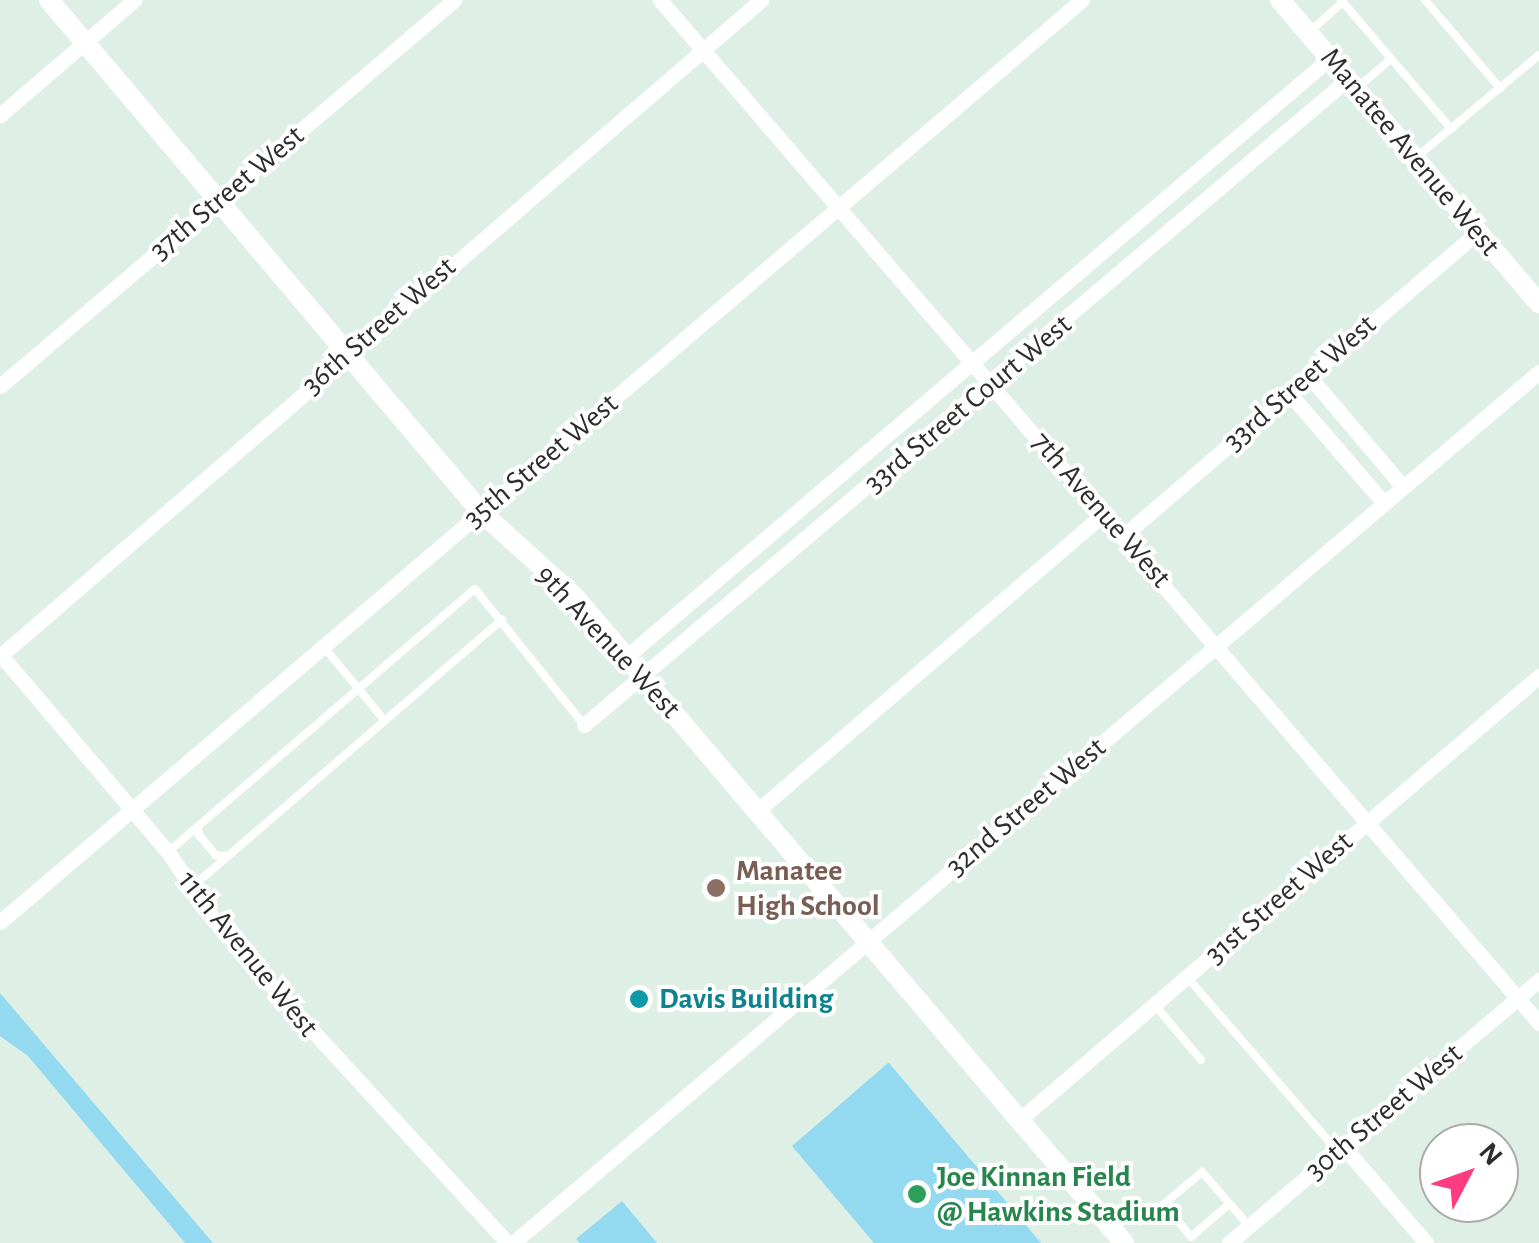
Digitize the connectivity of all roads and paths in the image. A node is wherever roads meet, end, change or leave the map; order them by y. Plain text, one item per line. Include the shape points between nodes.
1 (49, 0) edge
2 (134, 0) edge
3 (454, 0) edge
4 (660, 0) edge
5 (761, 0) edge
6 (1082, 0) edge
7 (1280, 0) edge
8 (1424, 0) edge
9 (1342, 1) edge
10 (1308, 32) junction
11 (85, 42) junction
12 (702, 50) junction
13 (1539, 55) edge
14 (1330, 58) junction
15 (1391, 59) junction
16 (1352, 84) junction
17 (1500, 88) junction
18 (0, 115) edge
19 (1451, 129) junction
20 (1415, 158) junction
21 (218, 202) junction
22 (838, 208) junction
23 (1478, 232) junction
24 (1539, 303) edge
25 (346, 354) junction
26 (974, 361) junction
27 (1539, 372) edge
28 (1308, 376) junction
29 (992, 384) junction
30 (0, 386) edge
31 (1289, 393) junction
32 (1403, 487) junction
33 (1384, 504) junction
34 (481, 512) junction
35 (1104, 514) junction
36 (1123, 536) junction
37 (502, 620) junction
38 (323, 646) junction
39 (1216, 646) junction
40 (0, 655) edge
41 (626, 658) junction
42 (1539, 676) edge
43 (644, 678) junction
44 (358, 689) junction
45 (385, 721) junction
46 (584, 726) joint
47 (132, 810) junction
48 (758, 811) junction
49 (1367, 823) junction
50 (198, 826) junction
51 (168, 852) junction
52 (228, 856) junction
53 (191, 888) junction
54 (0, 922) edge
55 (868, 942) junction
56 (1186, 977) junction
57 (1539, 980) edge
58 (1518, 998) junction
59 (1154, 1004) junction
60 (1539, 1023) edge
61 (1201, 1060) dead end
62 (1019, 1120) junction
63 (1340, 1149) junction
64 (1230, 1204) junction
65 (1239, 1237) edge
66 (510, 1243) edge
67 (1124, 1243) edge
68 (1426, 1243) edge

1 - 11 street, 9th Avenue West
2 - 11 street
3 - 21 street, 37th Street West
4 - 12 street, 7th Avenue West
5 - 12 street, 36th Street West
6 - 22 street, 35th Street West
7 - 10 street, Manatee Avenue West
8 - 17 lane
9 - 10 lane
9 - 15 lane
10 - 14 street, Manatee Avenue West
11 - 18 street
11 - 21 street, 9th Avenue West
12 - 22 street, 7th Avenue West
12 - 25 street, 36th Street West
13 - 17 lane
14 - 16 street, Manatee Avenue West
14 - 26 street, 33rd Street Court West
15 - 16 lane
15 - 19 lane
16 - 20 street, Manatee Avenue West
16 - 29 street, 33rd Street Court West
17 - 19 lane
19 - 20 lane
20 - 23 street, Manatee Avenue West
21 - 25 street, 9th Avenue West
21 - 30 street, 37th Street West
22 - 26 street, 7th Avenue West
22 - 34 street, 35th Street West
23 - 24 street, Manatee Avenue West
23 - 28 street, 33rd Street West
25 - 34 street, 9th Avenue West
25 - 40 street, 36th Street West
26 - 29 street, 7th Avenue West
26 - 41 street, 33rd Street Court West
27 - 32 street, 32nd Street West
28 - 31 street, 33rd Street West
28 - 32 street
29 - 35 street, 7th Avenue West
29 - 43 street, 33rd Street Court West
31 - 33 street
31 - 36 street, 33rd Street West
32 - 33 street, 32nd Street West
33 - 39 street, 32nd Street West
34 - 38 street, 35th Street West
34 - 41 street, 9th Avenue West via 574,596
35 - 36 street, 7th Avenue West
35 - 48 street
36 - 39 street, 7th Avenue West
37 - 44 lane via 475,588
37 - 45 lane
37 - 46 lane
38 - 44 lane
38 - 47 street, 35th Street West
39 - 49 street, 7th Avenue West
39 - 55 street, 32nd Street West
40 - 47 street, 11th Avenue West
41 - 43 street, 9th Avenue West
42 - 49 street, 31st Street West
43 - 46 street, 33rd Street Court West
43 - 48 street, 9th Avenue West
44 - 45 lane
44 - 50 lane
45 - 52 lane
47 - 51 street, 11th Avenue West
47 - 54 street, 35th Street West
48 - 55 street, 9th Avenue West
49 - 56 street, 31st Street West
49 - 58 street, 7th Avenue West
50 - 51 lane
50 - 52 lane via 216,855
51 - 53 street, 11th Avenue West
52 - 53 lane
53 - 66 street, 11th Avenue West via 323,1045
55 - 62 street, 9th Avenue West
55 - 66 street, 32nd Street West
56 - 59 street, 31st Street West
56 - 63 lane
57 - 58 street, 30th Street West
58 - 60 street, 7th Avenue West
58 - 63 street, 30th Street West
59 - 61 lane
59 - 62 street, 31st Street West
62 - 67 street, 9th Avenue West
63 - 65 street, 30th Street West
63 - 68 street
64 - 64 lane via 1202,1172 1164,1204 1191,1236
64 - 65 lane

